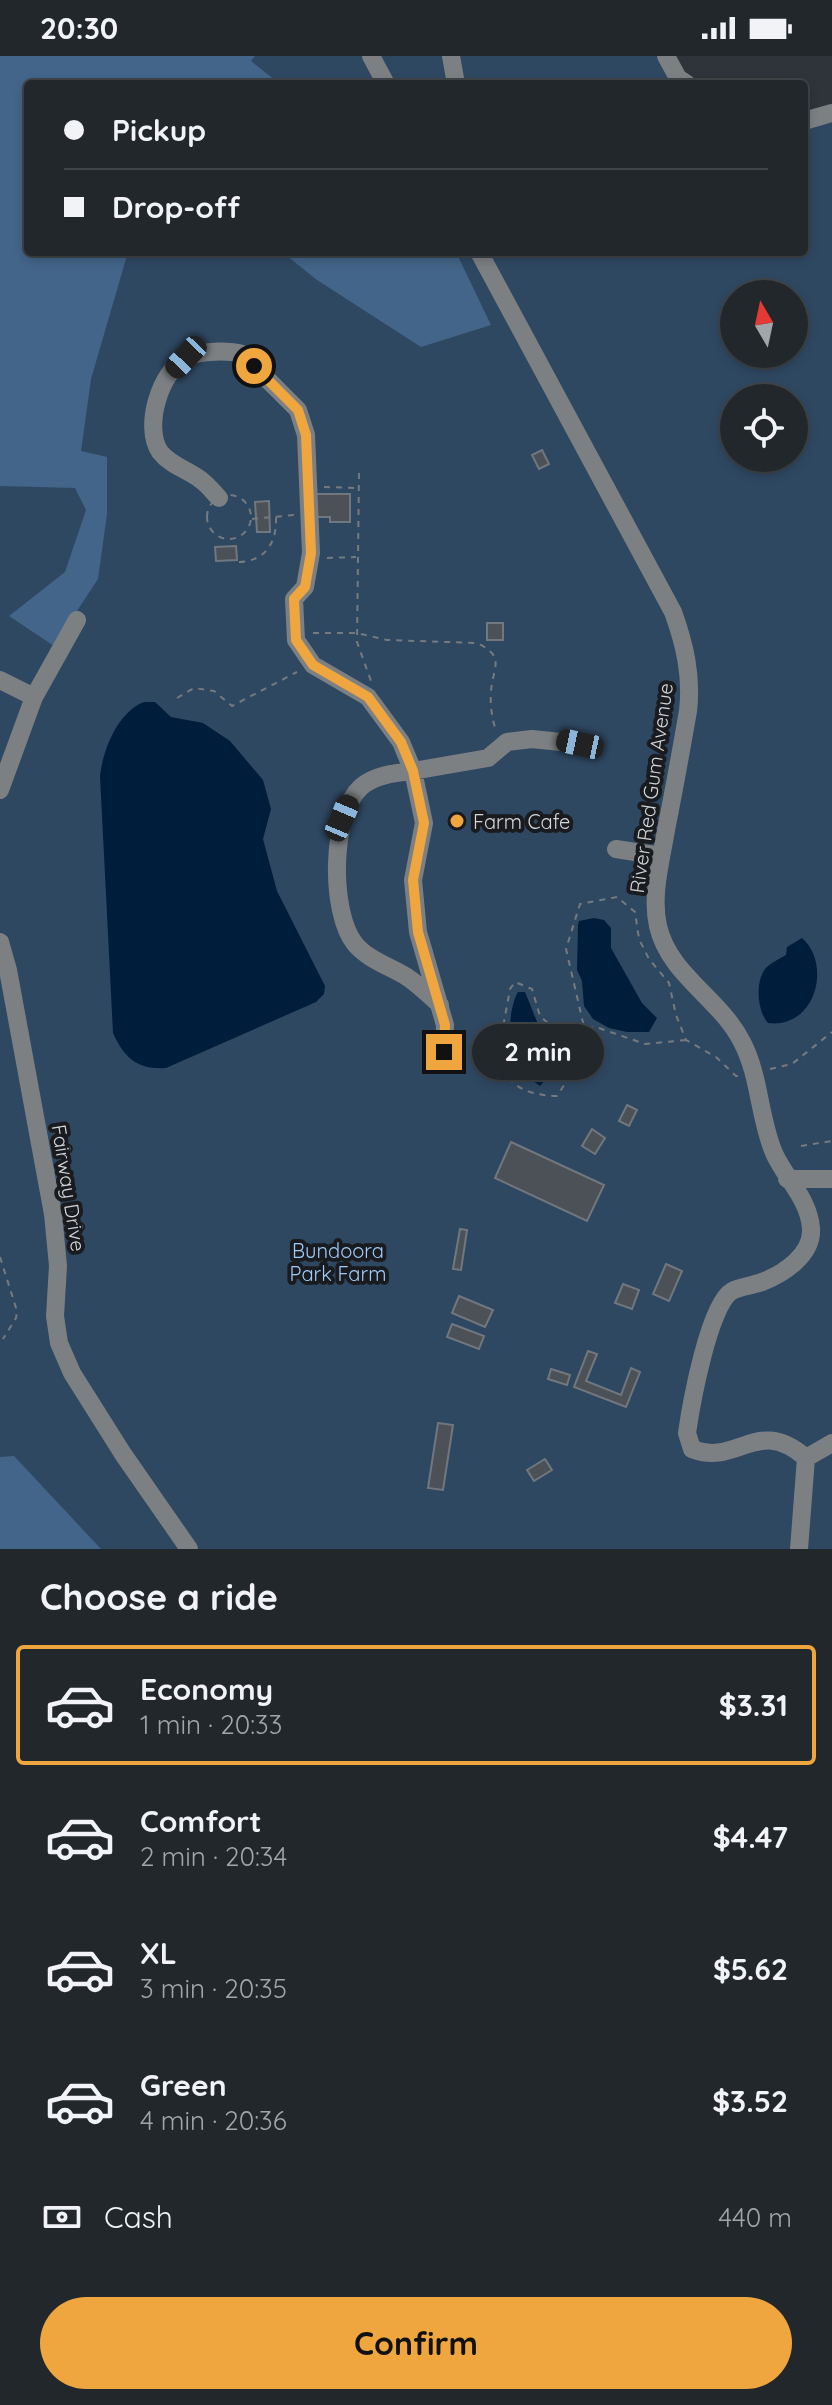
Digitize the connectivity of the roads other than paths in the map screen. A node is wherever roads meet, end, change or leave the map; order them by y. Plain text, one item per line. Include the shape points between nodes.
1 (371, 56) edge
2 (451, 56) edge
3 (666, 56) edge
4 (384, 80) edge
5 (455, 80) edge
6 (681, 80) edge
7 (832, 113) edge
8 (808, 120) edge
9 (481, 256) edge
10 (219, 498) road end
11 (77, 620) dead end
12 (0, 680) edge
13 (34, 697) junction
14 (580, 744) dead end
15 (6, 754) edge
16 (413, 771) junction
17 (0, 790) edge
18 (616, 849) dead end
19 (661, 856) junction
20 (0, 942) edge
21 (440, 1005) junction
22 (444, 1052) dead end
23 (787, 1179) junction
24 (832, 1179) edge
25 (832, 1443) edge
26 (806, 1458) junction
27 (189, 1549) edge
28 (799, 1549) edge

1 - 4 street
2 - 5 street
3 - 6 street
7 - 8 street
9 - 19 street, River Red Gum Avenue via 673,612 685,645 691,686
10 - 16 street via 158,449 153,419 158,394 186,357 230,351 242,354 298,410 306,435 310,558 305,587 294,599 296,640 313,665 368,697 401,742
11 - 13 street
12 - 13 street
13 - 15 street
14 - 16 street via 507,742 488,758
15 - 17 street
16 - 21 street via 424,823 413,880 418,932
16 - 21 street via 372,779 350,798 337,852 340,903 358,948 407,977
18 - 19 street
19 - 23 street, River Red Gum Avenue via 655,901 662,944 742,1042
20 - 27 street, Fairway Drive via 53,1214 59,1343 116,1443
21 - 22 street
23 - 24 street
23 - 26 street, River Red Gum Avenue via 803,1199 812,1229 807,1249 788,1269 731,1291 716,1312 687,1433 692,1449 707,1455 771,1439 789,1443
25 - 26 street
26 - 28 street

